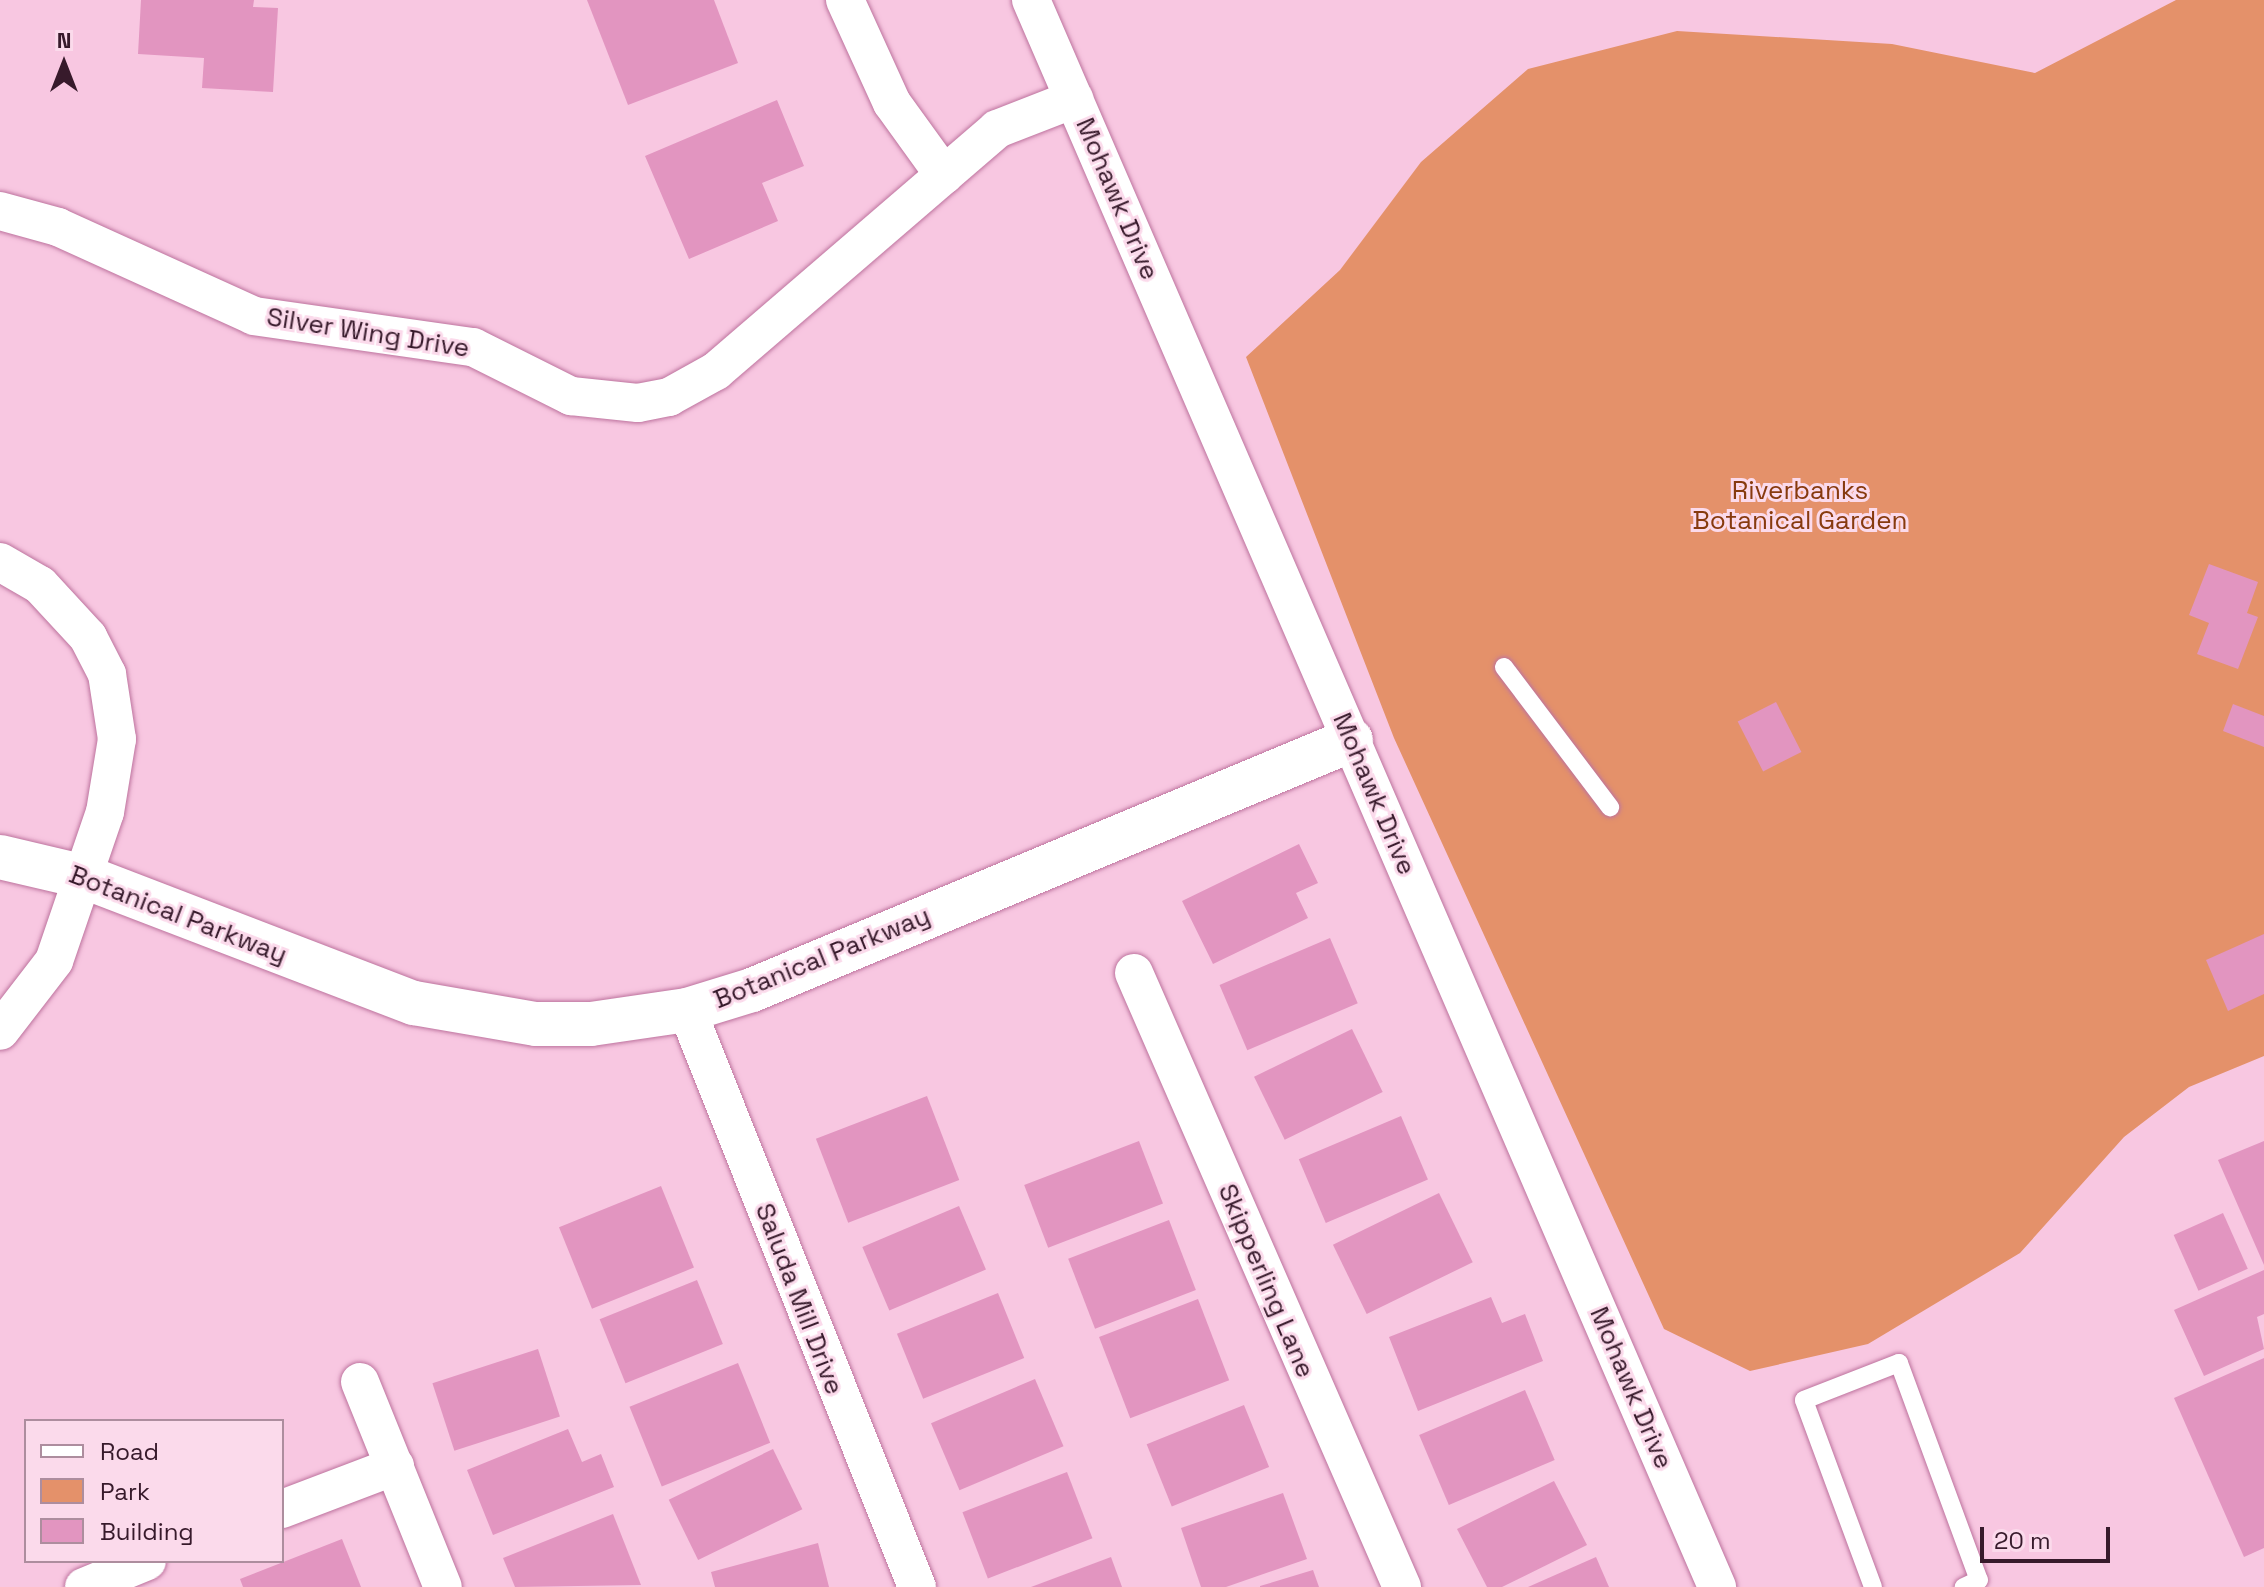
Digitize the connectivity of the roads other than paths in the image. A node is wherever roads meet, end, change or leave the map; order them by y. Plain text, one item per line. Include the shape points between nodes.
1 (845, 0) edge
2 (1031, 0) edge
3 (1074, 99) junction
4 (944, 175) junction
5 (0, 211) edge
6 (0, 562) edge
7 (1504, 667) dead end
8 (1351, 740) junction
9 (1610, 807) dead end
10 (0, 857) edge
11 (85, 877) junction
12 (1134, 973) dead end
13 (687, 1010) junction
14 (0, 1031) edge
15 (360, 1382) dead end
16 (395, 1466) junction
17 (284, 1508) edge
18 (142, 1563) edge
19 (1972, 1584) edge
20 (84, 1587) edge
21 (443, 1587) edge
22 (917, 1587) edge
23 (1402, 1587) edge
24 (1717, 1587) edge
25 (1873, 1587) edge

1 - 4 street via 892,103
2 - 3 street, Mohawk Drive
3 - 4 street, Silver Wing Drive via 1016,118
3 - 8 street, Mohawk Drive
4 - 5 street, Silver Wing Drive via 716,371 669,397 638,403 571,396 473,347 254,316 58,227
6 - 11 street via 67,611 107,674 115,705 114,770
7 - 9 lane
8 - 13 street, Botanical Parkway via 752,990
8 - 24 street, Mohawk Drive
10 - 11 street, Botanical Parkway
11 - 13 street, Botanical Parkway via 426,1006 536,1024
11 - 14 street via 42,983
12 - 23 street, Skipperling Lane
13 - 22 street, Saluda Mill Drive
15 - 16 street
16 - 17 street
16 - 21 street
18 - 20 street
19 - 25 lane via 1899,1363 1804,1400

